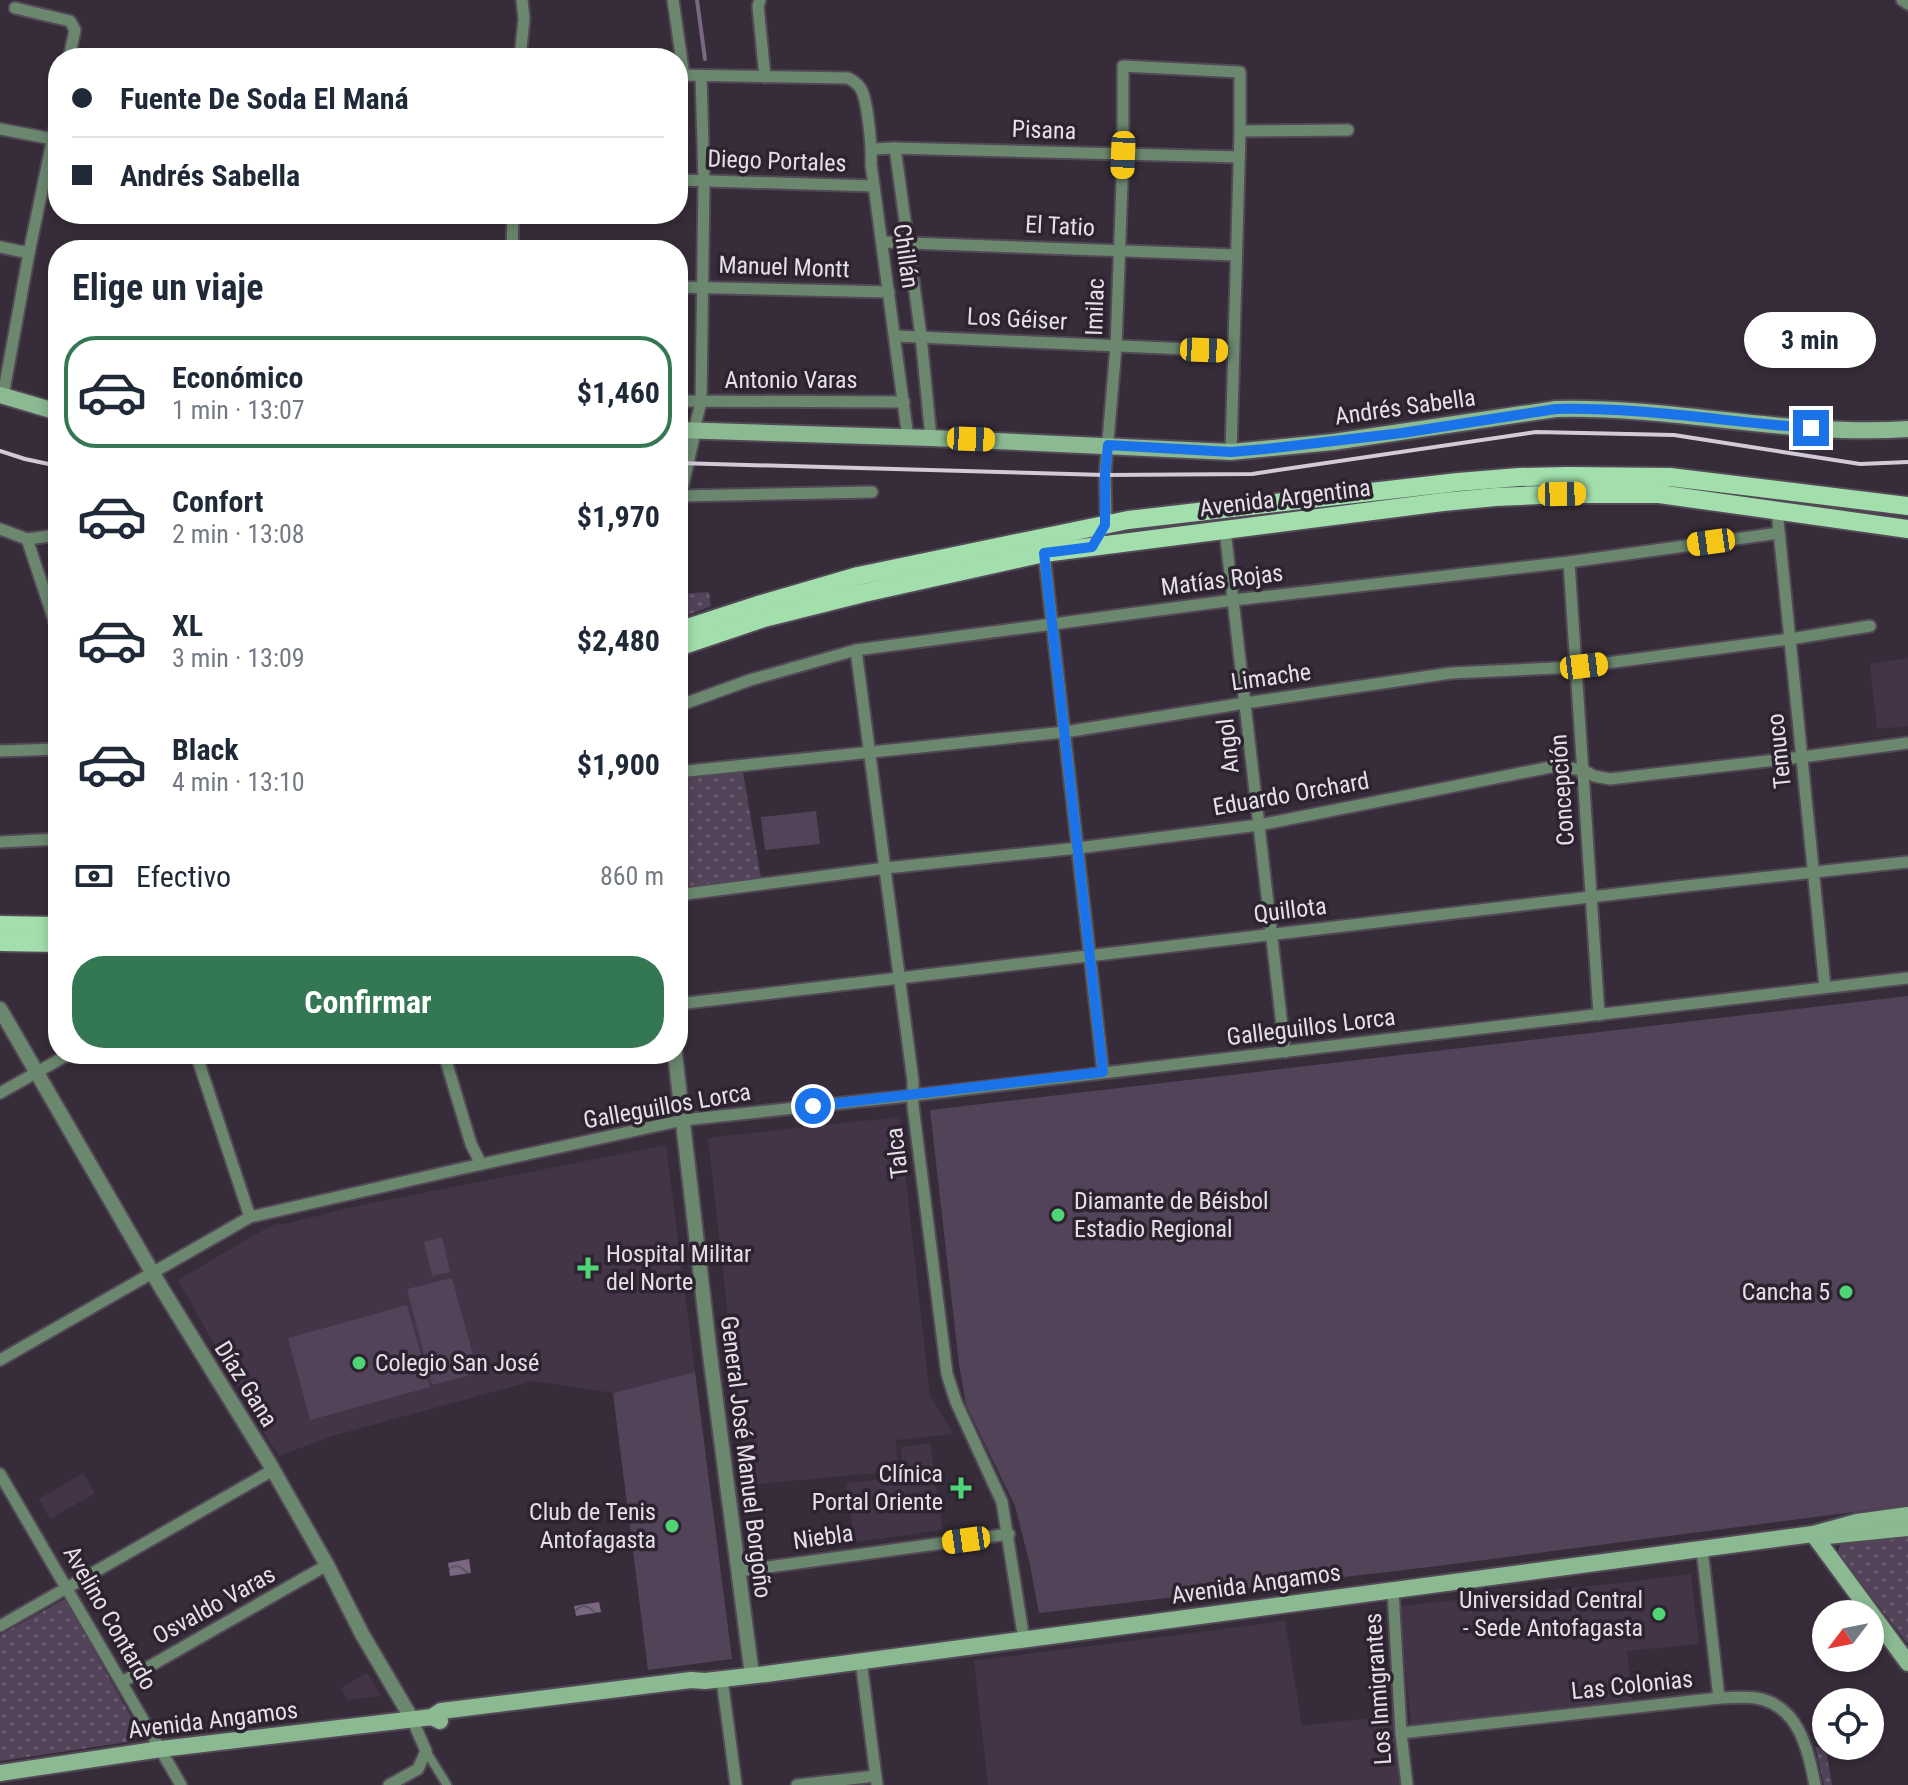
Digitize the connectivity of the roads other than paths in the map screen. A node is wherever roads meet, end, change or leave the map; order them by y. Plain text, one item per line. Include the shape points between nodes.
1 (522, 0) edge
2 (673, 0) edge
3 (760, 0) edge
4 (1902, 0) edge
5 (1908, 4) edge
6 (15, 8) dead end
7 (71, 48) edge
8 (521, 48) edge
9 (678, 48) edge
10 (688, 76) edge
11 (701, 76) junction
12 (765, 77) junction
13 (0, 129) edge
14 (1348, 130) dead end
15 (1240, 131) junction
16 (48, 138) edge
17 (895, 148) junction
18 (872, 149) junction
19 (1123, 155) junction
20 (1239, 157) junction
21 (48, 163) edge
22 (688, 180) edge
23 (704, 181) junction
24 (874, 186) junction
25 (908, 241) junction
26 (882, 242) junction
27 (0, 247) edge
28 (1120, 251) junction
29 (29, 253) junction
30 (1236, 255) junction
31 (688, 287) edge
32 (703, 287) junction
33 (889, 292) junction
34 (895, 336) junction
35 (921, 336) junction
36 (1116, 347) junction
37 (1233, 351) junction
38 (2, 396) edge
39 (688, 401) edge
40 (701, 402) junction
41 (904, 402) junction
42 (48, 409) edge
43 (688, 426) edge
44 (1908, 429) edge
45 (688, 430) edge
46 (908, 438) junction
47 (931, 438) junction
48 (1108, 445) junction
49 (1231, 452) junction
50 (872, 492) dead end
51 (688, 497) edge
52 (1908, 506) edge
53 (1777, 511) junction
54 (1105, 525) junction
55 (0, 529) edge
56 (1908, 529) edge
57 (1225, 530) junction
58 (1779, 533) junction
59 (48, 536) edge
60 (27, 539) junction
61 (1092, 547) junction
62 (1044, 553) junction
63 (1569, 562) junction
64 (1234, 600) junction
65 (48, 602) edge
66 (1052, 623) junction
67 (1870, 626) dead end
68 (688, 628) edge
69 (1790, 639) junction
70 (688, 644) edge
71 (856, 650) junction
72 (1576, 667) junction
73 (688, 702) edge
74 (1245, 703) junction
75 (1065, 732) junction
76 (1908, 743) edge
77 (48, 749) edge
78 (0, 751) edge
79 (870, 753) junction
80 (1802, 757) junction
81 (1583, 770) junction
82 (688, 771) edge
83 (1259, 825) junction
84 (48, 840) edge
85 (0, 842) edge
86 (1078, 848) junction
87 (1908, 862) edge
88 (886, 868) junction
89 (1814, 873) junction
90 (688, 894) edge
91 (1591, 897) junction
92 (0, 925) edge
93 (48, 926) edge
94 (1271, 934) junction
95 (0, 942) edge
96 (48, 943) edge
97 (1090, 955) junction
98 (900, 977) junction
99 (1908, 978) edge
100 (1825, 987) junction
101 (688, 1003) edge
102 (0, 1009) edge
103 (1599, 1015) junction
104 (1285, 1052) junction
105 (51, 1064) edge
106 (199, 1064) edge
107 (447, 1064) edge
108 (676, 1064) edge
109 (36, 1072) junction
110 (1103, 1072) junction
111 (0, 1093) edge
112 (913, 1094) junction
113 (683, 1120) junction
114 (481, 1164) junction
115 (250, 1217) junction
116 (153, 1272) junction
117 (0, 1360) edge
118 (273, 1470) junction
119 (0, 1474) edge
120 (1908, 1515) edge
121 (1908, 1528) edge
122 (1009, 1534) junction
123 (1813, 1534) junction
124 (1702, 1549) junction
125 (327, 1565) junction
126 (739, 1571) junction
127 (67, 1588) junction
128 (1393, 1590) junction
129 (0, 1626) edge
130 (1024, 1640) junction
131 (861, 1661) junction
132 (1908, 1663) edge
133 (752, 1675) junction
134 (714, 1680) junction
135 (122, 1682) junction
136 (1719, 1698) junction
137 (412, 1719) junction
138 (1401, 1733) junction
139 (161, 1749) junction
140 (426, 1751) junction
141 (0, 1773) edge
142 (877, 1780) edge
143 (181, 1785) edge
144 (389, 1785) edge
145 (447, 1785) edge
146 (736, 1785) edge
147 (797, 1785) edge
148 (1407, 1785) edge
149 (1815, 1785) edge

1 - 8 street
2 - 9 street
3 - 12 street
4 - 5 street
6 - 7 street via 68,19 75,30
10 - 11 street
11 - 12 street
11 - 23 street
12 - 18 street, Chillán via 857,82
13 - 16 street
14 - 15 street
15 - 19 street, Imilac via 1240,72 1123,66
15 - 20 street
17 - 18 street, Pisana
17 - 19 street, Pisana
17 - 25 street
18 - 24 street, Chillán
19 - 20 street, Pisana
19 - 28 street, Imilac
20 - 30 street
21 - 29 street
22 - 23 street, Diego Portales
23 - 24 street, Diego Portales
23 - 32 street
24 - 26 street, Chillán
25 - 26 street, El Tatio
25 - 28 street, El Tatio
25 - 35 street
26 - 33 street, Chillán
27 - 29 street
28 - 30 street, El Tatio
28 - 36 street, Imilac
29 - 38 street
30 - 37 street
31 - 32 street, Manuel Montt
32 - 33 street, Manuel Montt
32 - 40 street
33 - 34 street, Chillán
34 - 35 street, Los Géiser
34 - 41 street, Chillán
35 - 36 street, Los Géiser
35 - 47 street
36 - 37 street, Los Géiser
36 - 48 street, Imilac
37 - 49 street
38 - 42 main road
39 - 40 street, Antonio Varas
40 - 41 street, Antonio Varas
40 - 43 street
41 - 46 street, Chillán
44 - 49 main road, Andrés Sabella via 1851,431 1556,409
45 - 46 main road, Andrés Sabella
46 - 47 main road, Andrés Sabella
47 - 48 main road, Andrés Sabella
48 - 49 main road, Andrés Sabella
48 - 54 street, Imilac
50 - 51 street
52 - 54 main road, Avenida Argentina via 1670,477 1519,477
53 - 56 main road, Avenida Argentina
53 - 57 main road, Avenida Argentina via 1659,494 1562,494 1443,502
53 - 58 street, Temuco
54 - 61 street
54 - 68 main road, Avenida Argentina via 858,576
55 - 60 street
57 - 61 main road, Avenida Argentina
57 - 64 street, Angol
58 - 63 street, Matías Rojas
58 - 69 street, Temuco
59 - 60 street
60 - 65 street
61 - 62 main road, Avenida Argentina
62 - 66 street
62 - 70 main road, Avenida Argentina via 764,618
63 - 64 street, Matías Rojas
63 - 72 street, Concepción
64 - 66 street, Matías Rojas
64 - 74 street, Angol
66 - 71 street, Matías Rojas
66 - 75 street
67 - 69 street, Limache
69 - 72 street, Limache
69 - 80 street, Temuco
71 - 73 street, Matías Rojas
71 - 79 street, Talca
72 - 74 street, Limache via 1451,673
72 - 81 street, Concepción
74 - 75 street, Limache
74 - 83 street, Angol
75 - 79 street, Limache
75 - 86 street
76 - 80 street, Eduardo Orchard
77 - 78 street
79 - 82 street, Limache
79 - 88 street, Talca
80 - 81 street, Eduardo Orchard via 1610,779
80 - 89 street, Temuco
81 - 83 street, Eduardo Orchard via 1556,766 1525,771
81 - 91 street, Concepción
83 - 86 street, Eduardo Orchard
83 - 94 street, Angol
84 - 85 street
86 - 88 street, Eduardo Orchard
86 - 97 street
87 - 89 street, Quillota
88 - 90 street, Eduardo Orchard
88 - 98 street, Talca
89 - 91 street, Quillota
89 - 100 street, Temuco
91 - 94 street, Quillota
91 - 103 street, Concepción
92 - 93 main road
94 - 97 street, Quillota
94 - 104 street, Angol
95 - 96 main road
97 - 98 street, Quillota
97 - 110 street
98 - 101 street, Quillota
98 - 112 street, Talca
99 - 100 street, Galleguillos Lorca
100 - 103 street, Galleguillos Lorca
102 - 109 street, Díaz Gana
103 - 104 street, Galleguillos Lorca
104 - 110 street, Galleguillos Lorca
105 - 109 street
106 - 115 street
107 - 114 street
108 - 113 street, General José Manuel Borgoño
109 - 111 street
109 - 116 street, Díaz Gana
110 - 112 street, Galleguillos Lorca
112 - 113 street, Galleguillos Lorca
112 - 122 street, Talca via 947,1374 1002,1502
113 - 114 street, Galleguillos Lorca
113 - 126 street, General José Manuel Borgoño
114 - 115 street, Galleguillos Lorca
115 - 116 street, Galleguillos Lorca
116 - 117 street, Galleguillos Lorca
116 - 118 street, Díaz Gana
118 - 125 street, Díaz Gana
118 - 127 street
119 - 127 street, Avelino Contardo
120 - 123 main road, Avenida Angamos
121 - 123 main road, Avenida Angamos via 1829,1537
122 - 126 street, Niebla
122 - 130 street, Talca
123 - 124 main road, Avenida Angamos
123 - 132 main road
124 - 128 main road, Avenida Angamos
124 - 136 street
125 - 135 street, Osvaldo Varas
125 - 137 street, Díaz Gana
126 - 133 street, General José Manuel Borgoño
127 - 129 street
127 - 135 street, Avelino Contardo
128 - 130 main road, Avenida Angamos
128 - 138 street, Los Inmigrantes
130 - 131 main road, Avenida Angamos
131 - 133 main road, Avenida Angamos
131 - 142 street
133 - 134 main road, Avenida Angamos
134 - 137 main road, Avenida Angamos via 441,1711
134 - 146 street
135 - 139 street, Avelino Contardo
136 - 138 street, Las Colonias
136 - 149 street, Las Colonias via 1773,1703 1795,1722 1806,1743
137 - 139 main road, Avenida Angamos
137 - 140 street, Díaz Gana
138 - 148 street, Los Inmigrantes
139 - 141 main road, Avenida Angamos
139 - 143 street, Avelino Contardo
140 - 144 street via 418,1769
140 - 145 street, Díaz Gana
142 - 147 street

